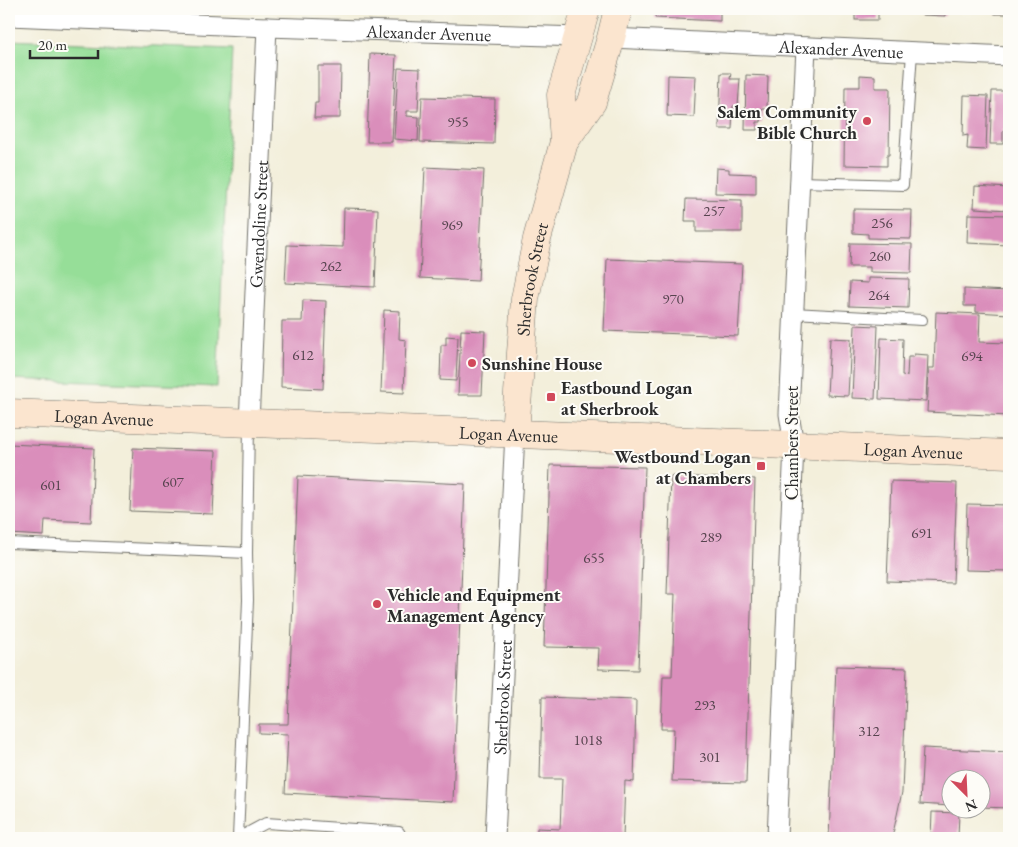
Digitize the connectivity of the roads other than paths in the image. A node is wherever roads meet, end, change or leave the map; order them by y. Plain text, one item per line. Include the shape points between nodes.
1 (586, 9) edge
2 (618, 9) edge
3 (9, 16) edge
4 (267, 27) junction
5 (579, 37) junction
6 (611, 38) junction
7 (806, 47) junction
8 (912, 52) junction
9 (1009, 56) edge
10 (564, 142) junction
11 (800, 182) junction
12 (794, 313) junction
13 (922, 320) dead end
14 (9, 413) edge
15 (249, 423) junction
16 (515, 433) junction
17 (794, 445) junction
18 (1009, 454) edge
19 (9, 543) edge
20 (247, 553) junction
21 (238, 838) edge
22 (402, 838) edge
23 (496, 838) edge
24 (777, 838) edge

1 - 5 main road, Sherbrook Street
2 - 6 main road, Sherbrook Street
3 - 4 street, Alexander Avenue
4 - 5 street, Alexander Avenue
4 - 15 street, Gwendoline Street
5 - 10 main road, Sherbrook Street via 561,95
6 - 7 street, Alexander Avenue
6 - 10 main road, Sherbrook Street via 592,102
7 - 8 street, Alexander Avenue
7 - 11 street, Chambers Street
8 - 9 street, Alexander Avenue
8 - 11 lane via 903,185
10 - 16 main road, Sherbrook Street via 546,203 525,300
11 - 12 street, Chambers Street
12 - 13 lane
12 - 17 street, Chambers Street via 789,414
14 - 15 main road, Logan Avenue
15 - 16 main road, Logan Avenue
15 - 20 lane
16 - 17 main road, Logan Avenue
16 - 23 street, Sherbrook Street
17 - 18 main road, Logan Avenue
17 - 24 street, Chambers Street
19 - 20 lane
20 - 21 lane via 247,637
21 - 22 lane via 266,823 399,832

